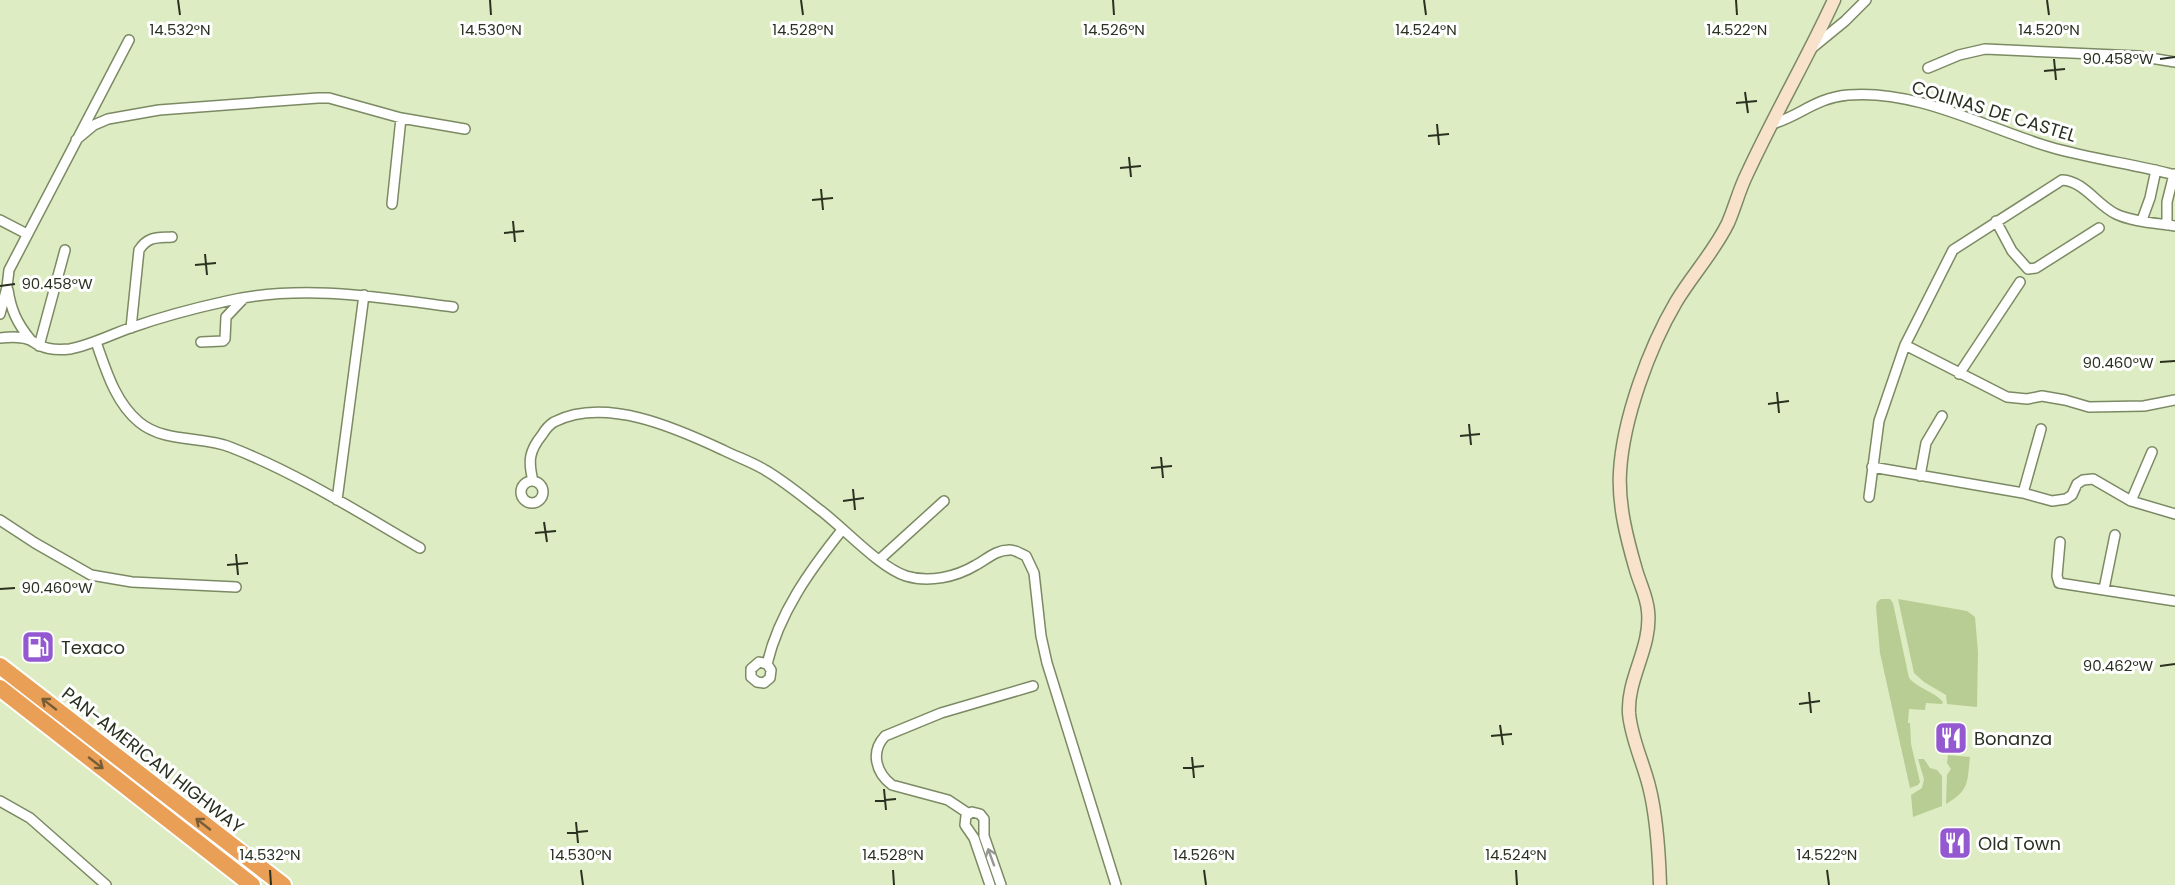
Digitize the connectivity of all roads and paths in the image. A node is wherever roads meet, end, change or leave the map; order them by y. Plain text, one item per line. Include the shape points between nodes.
1 (1834, 0) edge
2 (1857, 0) edge
3 (1866, 0) edge
4 (1845, 21) junction
5 (129, 40) dead end
6 (1812, 48) junction
7 (2175, 62) edge
8 (1928, 68) dead end
9 (401, 118) junction
10 (1772, 124) junction
11 (465, 129) dead end
12 (76, 140) junction
13 (2156, 170) junction
14 (2175, 174) edge
15 (392, 204) dead end
16 (0, 220) edge
17 (2142, 220) junction
18 (1996, 221) junction
19 (2171, 226) edge
20 (2099, 228) dead end
21 (27, 234) junction
22 (172, 237) dead end
23 (65, 250) dead end
24 (2020, 282) dead end
25 (7, 287) junction
26 (364, 295) junction
27 (244, 298) junction
28 (453, 307) dead end
29 (0, 314) edge
30 (131, 328) junction
31 (0, 338) edge
32 (30, 339) junction
33 (96, 342) junction
34 (201, 342) dead end
35 (1905, 345) junction
36 (39, 346) junction
37 (1959, 374) junction
38 (2175, 400) edge
39 (1942, 416) dead end
40 (2042, 429) dead end
41 (2151, 452) dead end
42 (1872, 468) junction
43 (1920, 476) junction
44 (532, 481) dead end
45 (2023, 493) junction
46 (1869, 497) dead end
47 (337, 500) junction
48 (944, 501) dead end
49 (2131, 501) junction
50 (2175, 514) edge
51 (0, 520) edge
52 (842, 530) junction
53 (2115, 535) dead end
54 (2060, 542) dead end
55 (420, 548) dead end
56 (879, 560) junction
57 (236, 587) dead end
58 (2104, 589) junction
59 (2175, 601) edge
60 (767, 664) dead end
61 (0, 666) edge
62 (1034, 686) dead end
63 (0, 688) edge
64 (1, 803) edge
65 (969, 814) junction
66 (106, 885) edge
67 (252, 885) edge
68 (283, 885) edge
69 (990, 885) edge
70 (1001, 885) edge
71 (1116, 885) edge
72 (1660, 885) edge

1 - 6 street
2 - 4 street
3 - 4 street
4 - 6 street
5 - 12 street
6 - 10 street
7 - 8 street via 2138,56 1985,49
9 - 11 street
9 - 12 street via 329,98 255,102 108,119
9 - 15 street
10 - 13 street, COLINAS DE CASTEL via 1832,98 1885,96 1971,118 2050,147
10 - 72 street via 1746,175 1728,223 1676,302 1658,338 1626,430 1620,473 1624,525 1648,612 1644,650 1630,693 1629,716 1650,790
12 - 21 street
13 - 14 street, COLINAS DE CASTEL
13 - 17 street
14 - 19 street via 2167,202
16 - 21 street
17 - 18 street via 2113,212 2079,185 2062,180
17 - 19 street
18 - 20 street via 2028,269 2036,268
18 - 35 street via 1953,250
21 - 25 street via 9,270
22 - 30 street via 151,238 139,250
23 - 36 street
24 - 37 street
25 - 29 street
25 - 32 street via 12,311
26 - 27 street via 272,293
26 - 28 street
26 - 47 street
27 - 30 street
27 - 34 street via 226,317 225,339
30 - 33 street
31 - 32 street
32 - 36 street
33 - 36 street via 68,349
33 - 47 street via 120,400 140,423 164,434 228,446
35 - 37 street
35 - 42 street via 1879,421
37 - 38 street via 2007,397 2042,396 2090,407 2144,406
39 - 43 street via 1926,443
40 - 45 street
41 - 49 street
42 - 43 street
42 - 46 street
43 - 45 street
44 - 52 street via 532,447 551,423 583,412 641,417 764,469
45 - 49 street via 2060,501 2072,495 2083,480 2093,479
47 - 55 street
48 - 56 street
49 - 50 street
51 - 57 street via 91,575 132,582
52 - 56 street
52 - 60 street via 794,597 772,641
53 - 58 street
54 - 58 street via 2059,583
56 - 71 street via 918,579 955,575 1010,549 1026,556 1034,573 1047,663
58 - 59 street
68 -> 61 highway, PAN-AMERICAN HIGHWAY
62 - 65 street via 941,712 885,736 880,742 877,762 892,785 948,800
63 -> 67 highway, PAN-AMERICAN HIGHWAY
64 - 66 street via 30,818
65 - 69 street via 964,825 974,838
70 -> 65 street via 984,836 984,819 976,812

